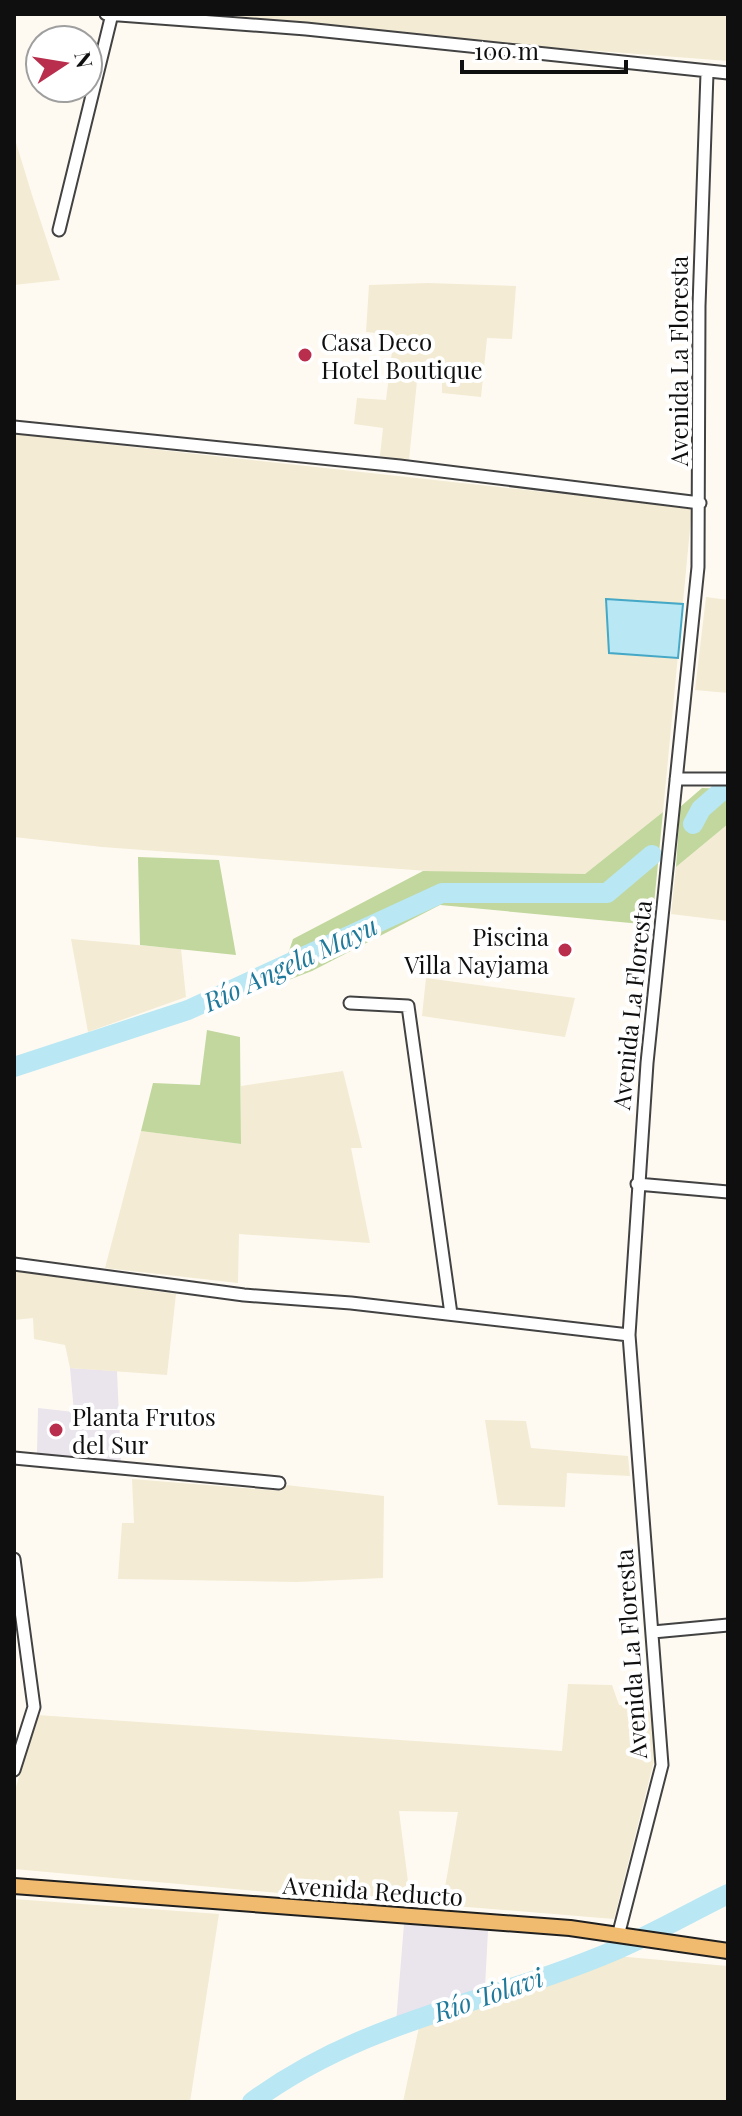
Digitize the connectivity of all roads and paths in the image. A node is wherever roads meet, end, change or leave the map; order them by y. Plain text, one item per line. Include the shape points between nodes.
1 (106, 14) edge
2 (112, 14) edge
3 (707, 73) junction
4 (728, 73) edge
5 (59, 230) dead end
6 (14, 427) edge
7 (700, 503) junction
8 (676, 779) junction
9 (728, 779) edge
10 (350, 1003) dead end
11 (637, 1184) junction
12 (728, 1192) edge
13 (14, 1264) edge
14 (451, 1314) junction
15 (629, 1335) junction
16 (14, 1458) edge
17 (279, 1483) dead end
18 (14, 1559) edge
19 (728, 1625) edge
20 (653, 1632) junction
21 (14, 1770) edge
22 (14, 1886) edge
23 (622, 1937) junction
24 (728, 1951) edge

1 - 2 street
2 - 3 street via 306,29
2 - 5 street
3 - 4 street
3 - 7 street, Avenida La Floresta via 699,306
6 - 7 street
7 - 8 street, Avenida La Floresta
8 - 9 street
8 - 11 street, Avenida La Floresta
10 - 14 street via 408,1006
11 - 12 street
11 - 15 street, Avenida La Floresta
13 - 14 street via 244,1295
14 - 15 street
15 - 20 street, Avenida La Floresta
16 - 17 street
18 - 21 street via 34,1707
19 - 20 street
20 - 23 street, Avenida La Floresta via 662,1765
22 - 23 main road, Avenida Reducto via 418,1914
23 - 24 main road, Avenida Reducto

